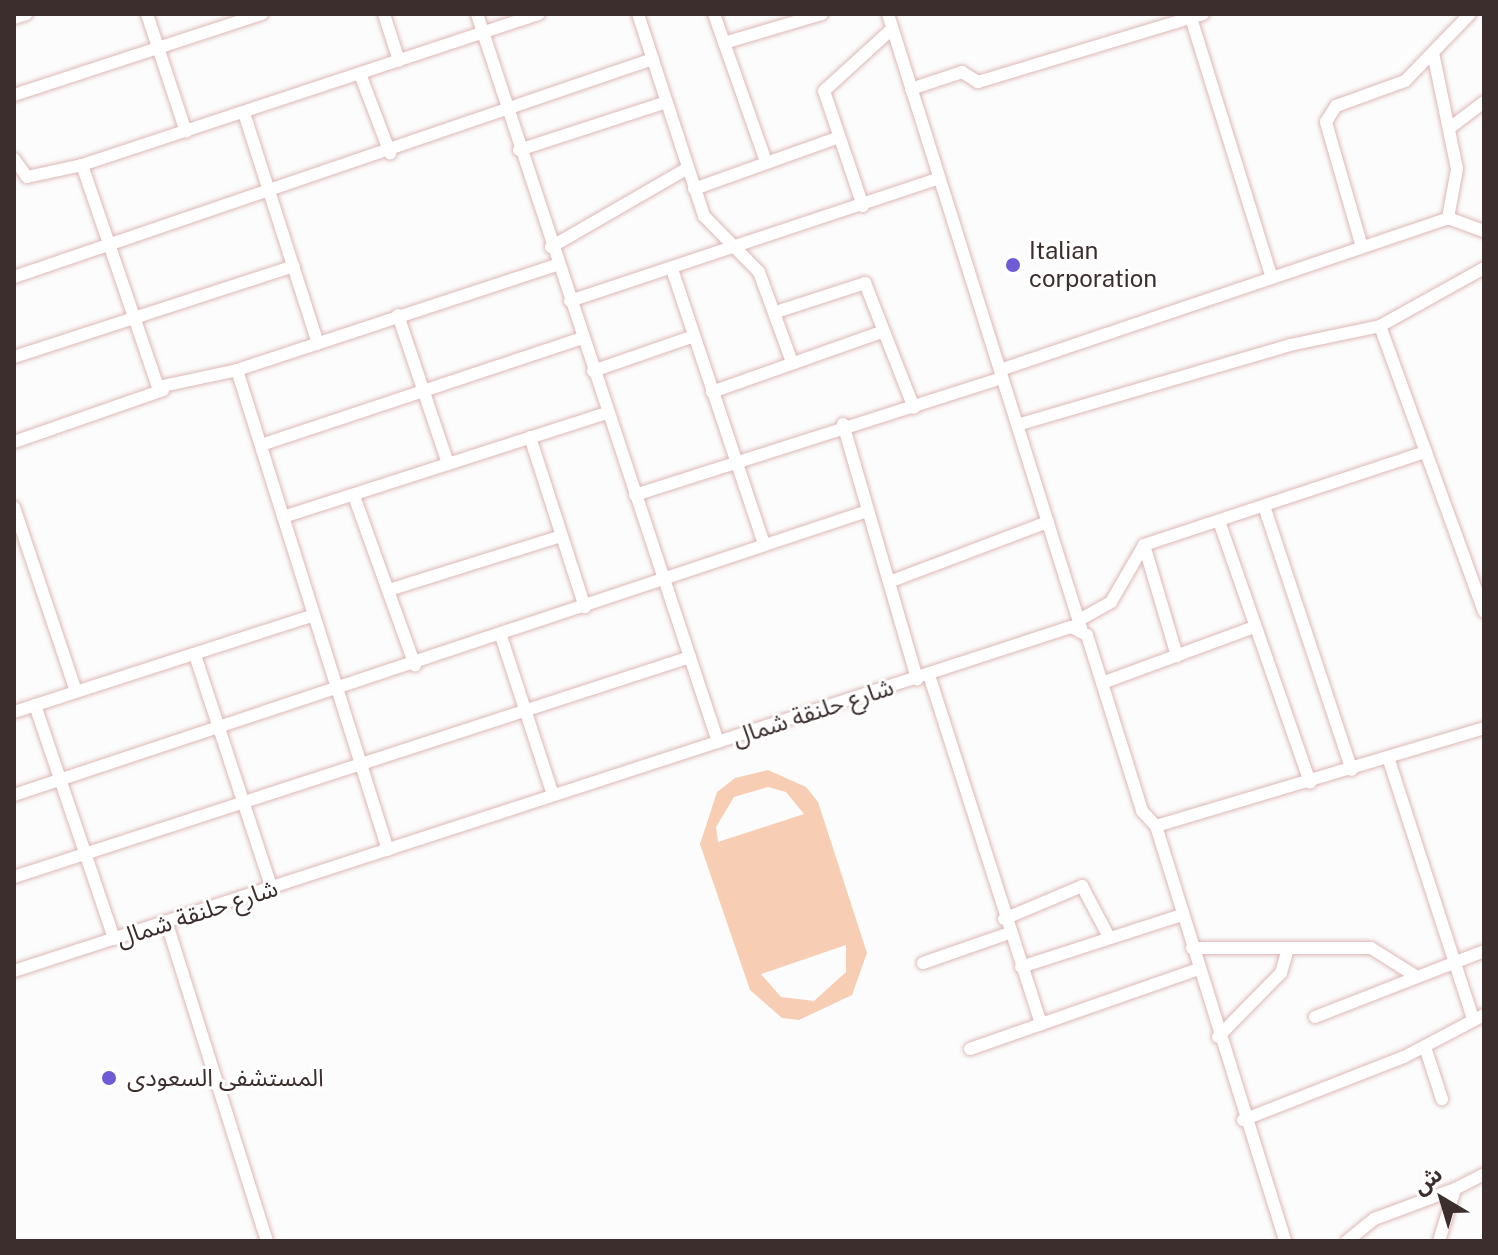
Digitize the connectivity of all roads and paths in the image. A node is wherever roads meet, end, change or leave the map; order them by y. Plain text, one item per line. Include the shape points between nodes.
1 (26, 14) edge
2 (147, 14) edge
3 (262, 14) edge
4 (384, 14) edge
5 (477, 14) edge
6 (539, 14) edge
7 (638, 14) edge
8 (714, 14) edge
9 (822, 14) edge
10 (888, 14) edge
11 (1470, 14) edge
12 (1197, 16) edge
13 (14, 18) edge
14 (892, 29) junction
15 (483, 33) junction
16 (724, 43) junction
17 (158, 48) junction
18 (1433, 53) junction
19 (653, 59) junction
20 (399, 61) junction
21 (360, 74) junction
22 (911, 89) junction
23 (14, 95) edge
24 (1484, 102) edge
25 (664, 103) junction
26 (244, 113) junction
27 (507, 115) junction
28 (1451, 127) junction
29 (186, 132) junction
30 (839, 137) junction
31 (519, 150) junction
32 (390, 153) junction
33 (14, 159) edge
34 (766, 162) junction
35 (82, 165) junction
36 (686, 169) junction
37 (20, 179) edge
38 (937, 179) junction
39 (694, 189) junction
40 (270, 193) junction
41 (863, 206) junction
42 (1448, 218) junction
43 (1484, 231) edge
44 (110, 245) junction
45 (551, 247) junction
46 (1362, 247) junction
47 (730, 250) junction
48 (557, 265) junction
49 (294, 266) junction
50 (1484, 268) edge
51 (672, 269) junction
52 (14, 277) edge
53 (1272, 278) junction
54 (570, 301) junction
55 (776, 312) junction
56 (398, 315) junction
57 (136, 317) junction
58 (1380, 326) junction
59 (884, 331) junction
60 (694, 336) junction
61 (582, 338) junction
62 (318, 343) junction
63 (14, 357) edge
64 (792, 362) junction
65 (237, 370) junction
66 (593, 371) junction
67 (1001, 374) junction
68 (163, 390) junction
69 (422, 391) junction
70 (712, 392) junction
71 (914, 408) junction
72 (607, 413) junction
73 (843, 424) junction
74 (1017, 425) junction
75 (530, 437) junction
76 (14, 442) edge
77 (261, 445) junction
78 (1426, 452) junction
79 (735, 460) junction
80 (448, 464) junction
81 (635, 495) junction
82 (354, 496) junction
83 (1264, 506) junction
84 (14, 507) edge
85 (867, 511) junction
86 (283, 517) junction
87 (1219, 521) junction
88 (1048, 522) junction
89 (561, 536) junction
90 (763, 541) junction
91 (19, 545) edge
92 (1144, 545) junction
93 (663, 577) junction
94 (889, 582) junction
95 (389, 590) junction
96 (585, 607) junction
97 (1484, 612) edge
98 (314, 615) junction
99 (1080, 624) junction
100 (1254, 627) junction
101 (501, 636) junction
102 (195, 655) junction
103 (1177, 656) junction
104 (690, 657) junction
105 (415, 665) junction
106 (923, 677) junction
107 (1102, 683) junction
108 (76, 691) junction
109 (340, 693) junction
110 (35, 705) junction
111 (527, 708) junction
112 (14, 712) edge
113 (1484, 728) edge
114 (218, 729) junction
115 (718, 742) junction
116 (1388, 757) junction
117 (361, 762) junction
118 (1352, 770) junction
119 (59, 781) junction
120 (1310, 783) junction
121 (14, 795) edge
122 (553, 795) junction
123 (242, 799) junction
124 (1156, 826) junction
125 (388, 850) junction
126 (82, 857) junction
127 (14, 877) edge
128 (272, 889) junction
129 (1182, 915) junction
130 (1004, 919) junction
131 (167, 924) junction
132 (1009, 933) junction
133 (1109, 937) junction
134 (114, 939) junction
135 (1192, 948) junction
136 (1484, 951) edge
137 (1287, 952) junction
138 (923, 963) dead end
139 (1458, 964) junction
140 (1021, 967) junction
141 (1198, 969) junction
142 (14, 971) edge
143 (1414, 975) junction
144 (1478, 1015) edge
145 (1315, 1017) dead end
146 (1041, 1024) junction
147 (1218, 1037) junction
148 (1425, 1047) junction
149 (970, 1049) dead end
150 (1442, 1099) dead end
151 (1243, 1120) junction
152 (1484, 1174) edge
153 (1455, 1189) junction
154 (267, 1241) edge
155 (1285, 1241) edge
156 (1347, 1241) edge
157 (1439, 1241) edge

1 - 13 street
2 - 17 street
3 - 17 street
4 - 20 street
5 - 15 street
6 - 15 street
7 - 19 street
8 - 16 street
9 - 16 street
10 - 14 street
11 - 18 street
12 - 22 street via 978,82 962,72
12 - 53 street
14 - 22 street
14 - 30 street via 824,91
15 - 20 street
15 - 27 street
16 - 34 street
17 - 23 street
17 - 29 street
18 - 28 street
18 - 46 street via 1396,87 1336,106 1326,122
19 - 25 street
19 - 27 street
20 - 21 street
21 - 26 street
21 - 32 street
22 - 38 street
24 - 28 street
25 - 31 street
25 - 36 street
26 - 29 street
26 - 40 street
27 - 31 street
27 - 32 street
28 - 42 street via 1457,169
29 - 35 street
30 - 34 street
30 - 41 street
31 - 45 street
32 - 40 street
33 - 37 street
34 - 39 street
35 - 37 street
35 - 44 street
36 - 39 street
36 - 45 street
38 - 41 street
38 - 67 street
39 - 47 street
40 - 44 street
40 - 49 street
41 - 47 street
42 - 43 street
42 - 46 street
44 - 52 street
44 - 57 street
45 - 48 street
46 - 53 street
47 - 51 street
47 - 55 street via 759,272
48 - 54 street
48 - 56 street
49 - 57 street
49 - 62 street
50 - 58 street
51 - 54 street
51 - 60 street
53 - 67 street
54 - 61 street
55 - 59 street via 861,283
55 - 64 street
56 - 62 street
56 - 69 street
57 - 63 street
57 - 68 street
58 - 74 street via 1290,345
58 - 78 street
59 - 64 street
59 - 71 street
60 - 66 street
60 - 70 street
61 - 66 street
61 - 69 street
62 - 65 street
64 - 70 street
65 - 68 street
65 - 77 street
66 - 72 street
67 - 71 street
67 - 74 street
68 - 76 street
69 - 77 street
69 - 80 street
70 - 79 street
71 - 73 street
72 - 75 street
72 - 81 street
73 - 79 street
73 - 85 street
74 - 88 street
75 - 80 street
75 - 89 street
77 - 86 street
78 - 83 street
78 - 97 street
79 - 81 street
79 - 90 street
80 - 82 street
81 - 93 street
82 - 86 street
82 - 95 street
83 - 87 street
83 - 118 street
84 - 91 street
85 - 90 street
85 - 94 street
86 - 98 street
87 - 92 street
87 - 100 street
88 - 94 street
88 - 99 street
89 - 95 street
89 - 96 street
90 - 93 street
91 - 108 street
92 - 99 street, شارع حلنقة شمال via 1111,602
92 - 103 street
93 - 96 street
93 - 104 street
94 - 106 street
95 - 105 street
96 - 101 street
98 - 102 street
98 - 109 street
99 - 106 street, شارع حلنقة شمال
99 - 107 street
100 - 103 street
100 - 120 street
101 - 105 street
101 - 111 street
102 - 108 street
102 - 114 street
103 - 107 street
104 - 111 street
104 - 115 street
105 - 109 street
106 - 115 street, شارع حلنقة شمال
106 - 130 street
107 - 124 street via 1142,811
108 - 110 street
109 - 114 street
109 - 117 street
110 - 112 street
110 - 119 street
111 - 117 street
111 - 122 street
113 - 116 street
114 - 119 street
114 - 123 street
115 - 122 street, شارع حلنقة شمال
116 - 118 street
116 - 139 street
117 - 123 street
117 - 125 street
118 - 120 street
119 - 121 street
119 - 126 street
120 - 124 street
122 - 125 street, شارع حلنقة شمال
123 - 126 street
123 - 128 street
124 - 129 street
125 - 128 street, شارع حلنقة شمال
126 - 127 street
126 - 134 street
128 - 131 street, شارع حلنقة شمال
129 - 133 street
129 - 135 street
130 - 132 street
130 - 133 street via 1082,886
131 - 134 street, شارع حلنقة شمال
131 - 154 street
132 - 138 street
132 - 140 street
133 - 140 street
134 - 142 street, شارع حلنقة شمال
135 - 137 street
135 - 141 street
136 - 139 street
137 - 143 street via 1371,948
137 - 147 street via 1281,973
139 - 143 street
139 - 144 street
140 - 146 street
141 - 146 street
141 - 147 street
143 - 145 street
144 - 148 street
146 - 149 street
147 - 151 street
148 - 150 street
148 - 151 street
151 - 155 street
152 - 153 street
153 - 156 street via 1374,1219
153 - 157 street

